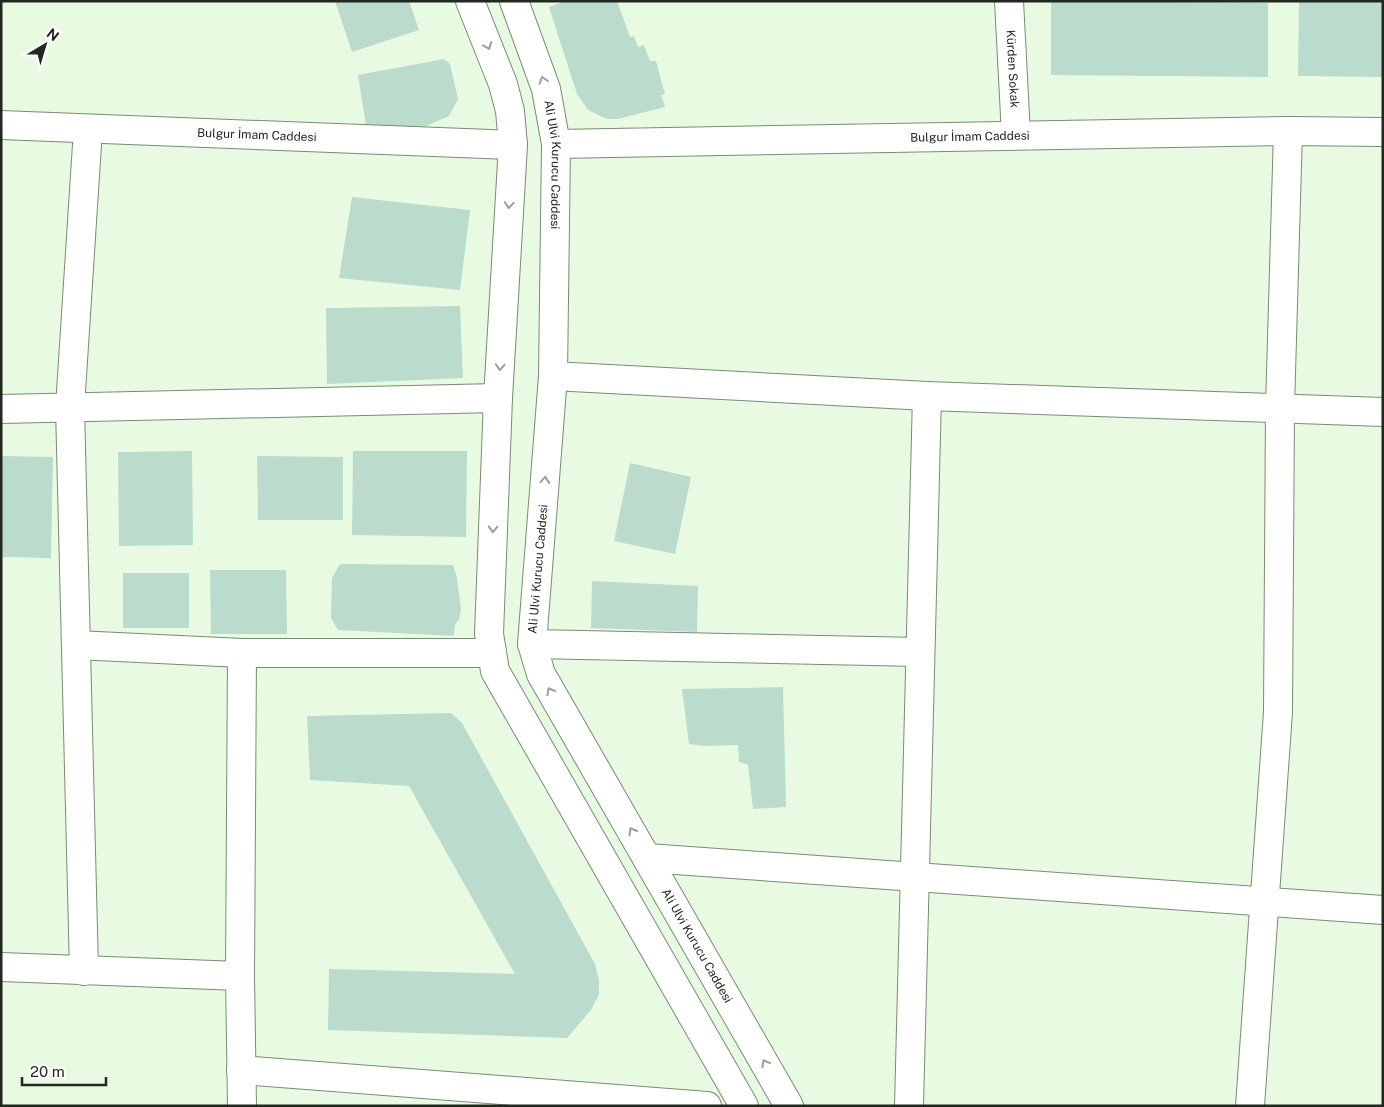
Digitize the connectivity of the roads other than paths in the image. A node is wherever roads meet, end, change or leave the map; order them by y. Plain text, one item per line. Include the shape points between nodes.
1 (470, 1) edge
2 (514, 1) edge
3 (1009, 1) edge
4 (1, 125) edge
5 (88, 128) junction
6 (1288, 131) junction
7 (1383, 132) edge
8 (1016, 135) junction
9 (556, 144) junction
10 (513, 145) junction
11 (553, 376) junction
12 (927, 396) junction
13 (498, 398) junction
14 (70, 407) junction
15 (1280, 408) junction
16 (1, 409) edge
17 (1383, 412) edge
18 (532, 644) junction
19 (76, 646) junction
20 (920, 652) junction
21 (242, 653) junction
22 (492, 653) junction
23 (647, 858) junction
24 (915, 876) junction
25 (1264, 901) junction
26 (1383, 910) edge
27 (1, 967) edge
28 (84, 971) junction
29 (240, 976) junction
30 (241, 1070) junction
31 (242, 1106) edge
32 (707, 1106) edge
33 (744, 1106) edge
34 (789, 1106) edge
35 (909, 1106) edge
36 (1250, 1106) edge

1 -> 10 street via 503,84 510,111
9 -> 2 street, Ali Ulvi Kurucu Caddesi via 546,89
3 - 8 street, Kürden Sokak
4 - 5 street, Bulgur İmam Caddesi
5 - 10 street, Bulgur İmam Caddesi
5 - 14 street
6 - 7 street, Bulgur İmam Caddesi
6 - 8 street, Bulgur İmam Caddesi
6 - 15 street
8 - 9 street, Bulgur İmam Caddesi
9 - 11 street, Ali Ulvi Kurucu Caddesi
10 -> 13 street
11 - 12 street
18 -> 11 street, Ali Ulvi Kurucu Caddesi
12 - 15 street
12 - 20 street
13 - 14 street
13 -> 22 street via 489,634
14 - 16 street
14 - 19 street
15 - 17 street
15 - 25 street via 1278,712
18 - 20 street
23 -> 18 street, Ali Ulvi Kurucu Caddesi via 541,674
19 - 21 street
19 - 28 street
20 - 24 street
21 - 22 street
21 - 29 street
22 - 33 street via 495,671
23 - 24 street
34 -> 23 street, Ali Ulvi Kurucu Caddesi
24 - 25 street
24 - 35 street
25 - 26 street
25 - 36 street
27 - 28 street
28 - 29 street
29 - 30 street
30 - 31 street
30 - 32 street

